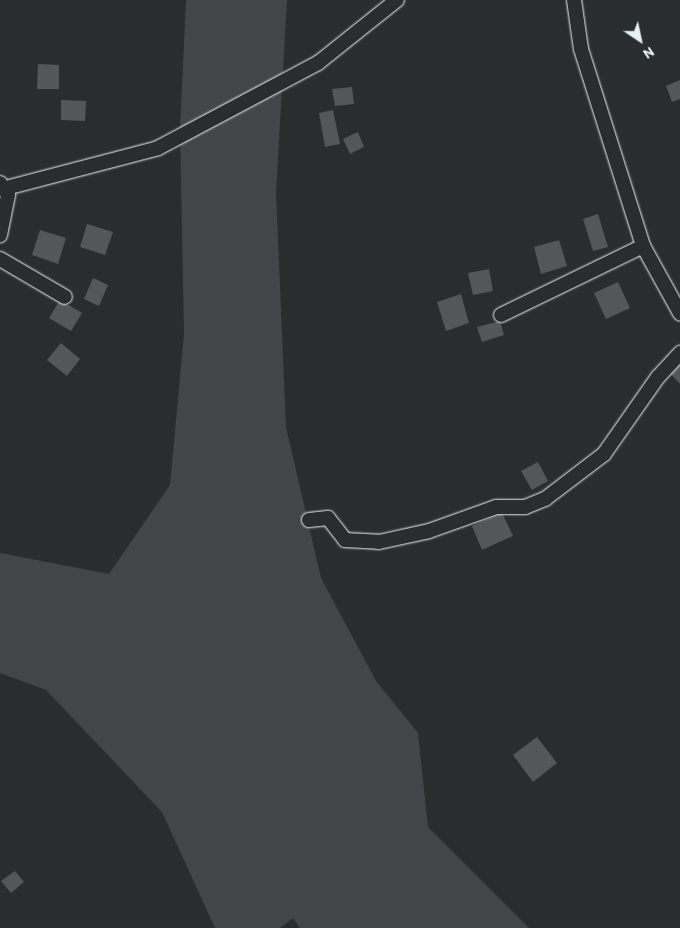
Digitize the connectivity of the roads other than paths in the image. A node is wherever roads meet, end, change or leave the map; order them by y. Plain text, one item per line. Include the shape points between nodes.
1 (397, 0) edge
2 (574, 0) edge
3 (3, 186) edge
4 (0, 235) edge
5 (643, 246) junction
6 (0, 259) edge
7 (65, 297) dead end
8 (680, 313) edge
9 (501, 315) dead end
10 (680, 353) edge
11 (310, 520) dead end

1 - 3 street via 318,63 158,148
2 - 5 street via 581,49
3 - 4 street
5 - 8 street
5 - 9 street
6 - 7 street
10 - 11 street via 658,377 604,454 545,499 525,507 496,507 429,531 378,542 345,540 328,518

